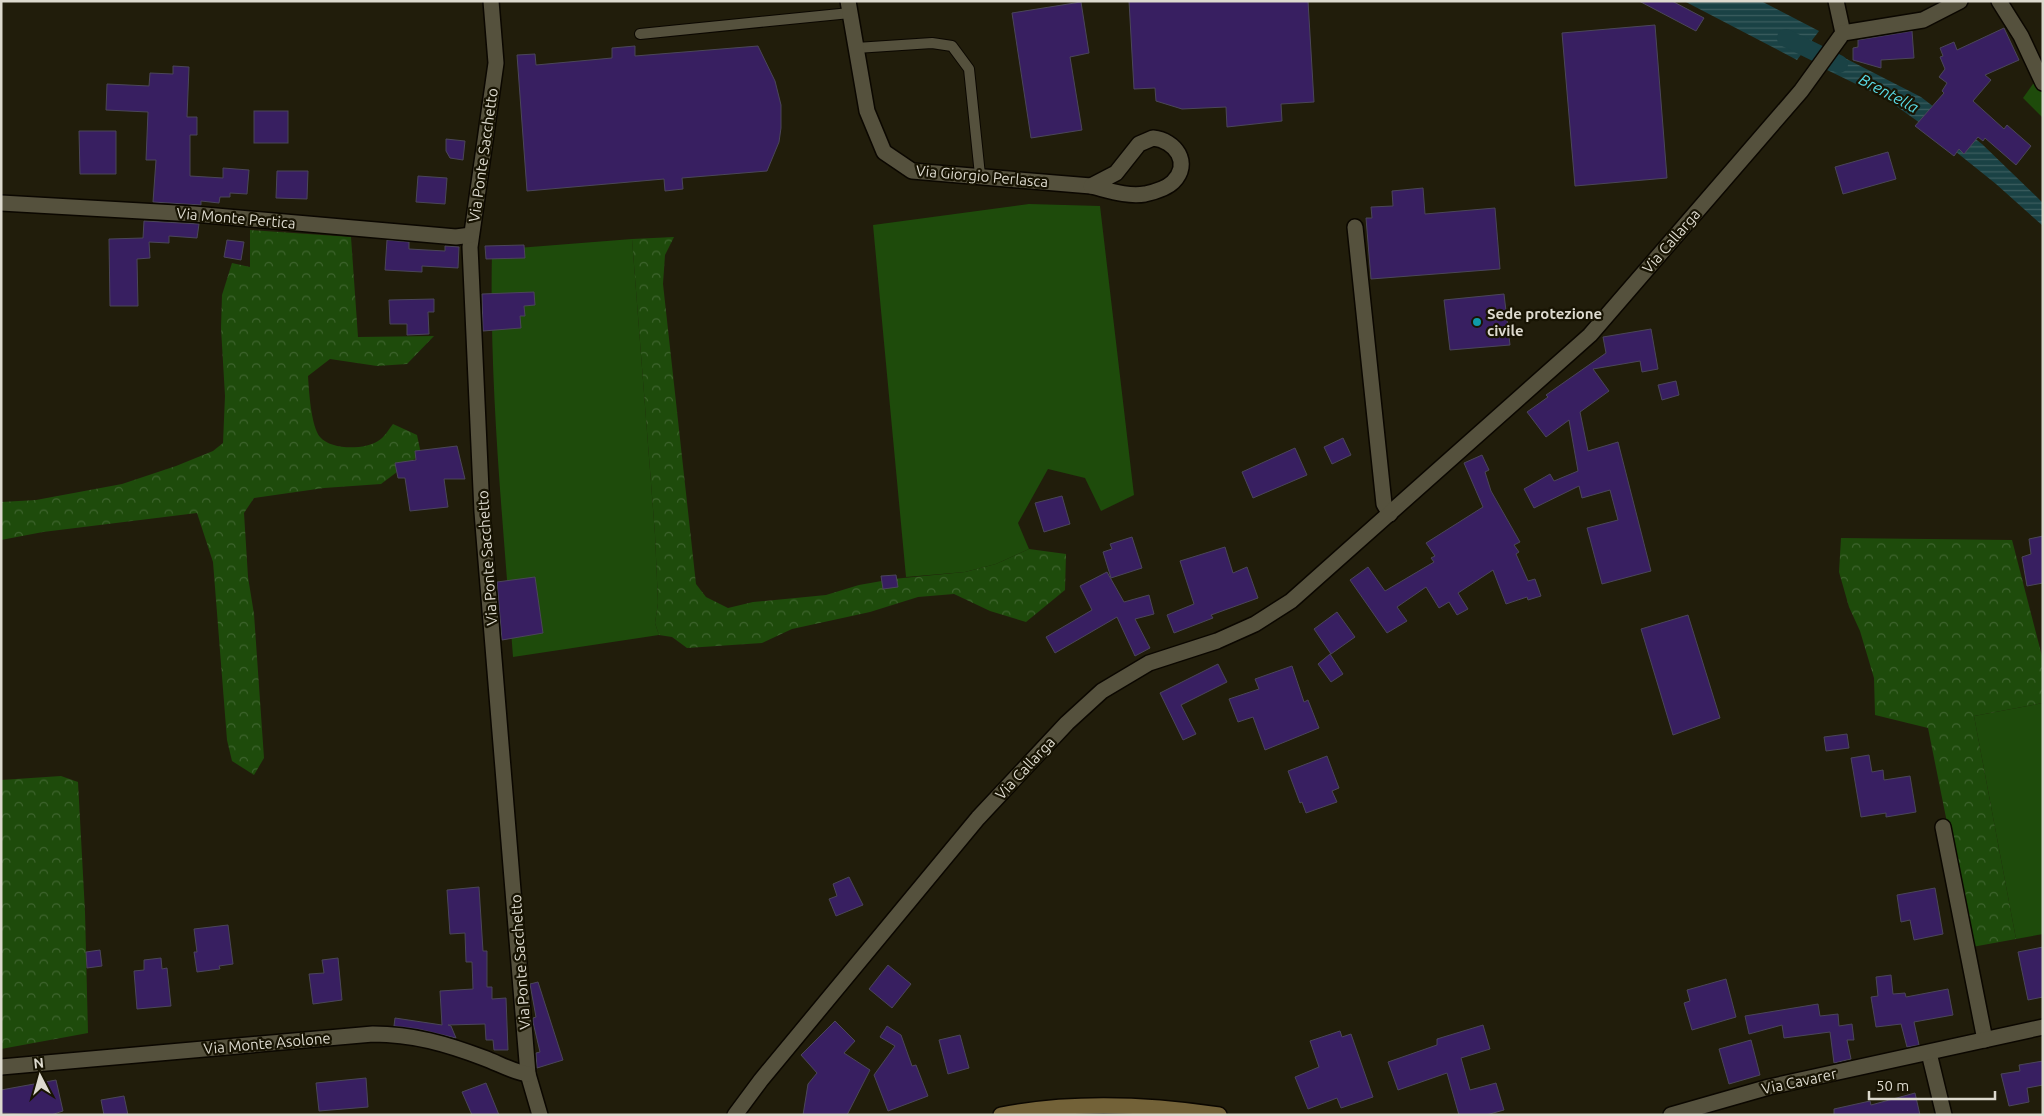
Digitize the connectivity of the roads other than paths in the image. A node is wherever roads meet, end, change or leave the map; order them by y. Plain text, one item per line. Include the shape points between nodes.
1 (492, 1) edge
2 (1836, 1) edge
3 (1960, 1) edge
4 (1999, 1) edge
5 (849, 7) edge
6 (640, 34) dead end
7 (1843, 34) junction
8 (856, 48) junction
9 (2043, 83) edge
10 (980, 176) junction
11 (1091, 186) junction
12 (1, 203) edge
13 (1355, 227) dead end
14 (471, 235) junction
15 (1390, 514) junction
16 (1943, 827) dead end
17 (2043, 1027) edge
18 (1985, 1040) junction
19 (1929, 1054) junction
20 (1, 1067) edge
21 (528, 1074) junction
22 (540, 1115) edge
23 (735, 1115) edge
24 (1001, 1115) edge
25 (1219, 1115) edge
26 (1671, 1115) edge
27 (1944, 1115) edge

1 - 14 street, Via Ponte Sacchetto via 496,63
2 - 7 street
3 - 7 street via 1923,20
4 - 9 street via 2021,36
5 - 6 lane
5 - 8 street, Via Giorgio Perlasca
7 - 15 street, Via Callarga via 1801,91 1590,335
8 - 10 street, Via Giorgio Perlasca via 867,111 884,152 912,171
8 - 10 lane via 932,42 952,46 969,69
10 - 11 street, Via Giorgio Perlasca
11 - 11 street, Via Giorgio Perlasca via 1124,194 1144,194 1162,188 1179,174 1179,152 1168,141 1145,140 1116,173
12 - 14 street, Via Monte Pertica via 194,214 456,237
13 - 15 street via 1384,504
14 - 21 street, Via Ponte Sacchetto via 482,512
15 - 23 street, Via Callarga via 1291,601 1255,624 1217,641 1149,663 1095,697 978,818
16 - 18 street
17 - 18 street, Via Cavarer
18 - 19 street, Via Cavarer
19 - 26 street, Via Cavarer via 1769,1087
19 - 27 street
20 - 21 street, Via Monte Asolone via 394,1034 458,1048
21 - 22 street, Via Ponte Sacchetto
24 - 25 street via 1101,1104 1141,1105

